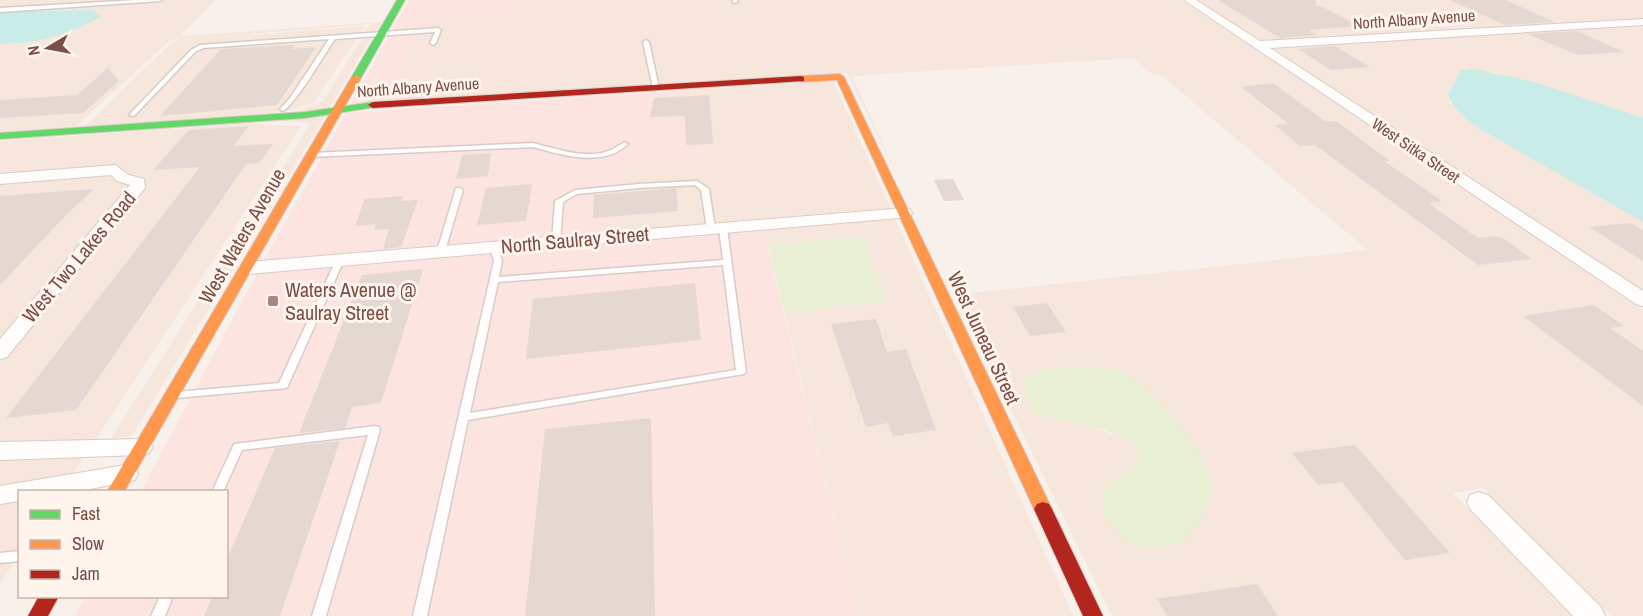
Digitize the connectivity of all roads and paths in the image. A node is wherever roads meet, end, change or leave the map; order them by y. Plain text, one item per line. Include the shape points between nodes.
1 (159, 0) edge
2 (401, 0) edge
3 (1189, 0) edge
4 (0, 10) edge
5 (1642, 22) edge
6 (382, 34) junction
7 (333, 37) junction
8 (646, 42) dead end
9 (433, 43) dead end
10 (1259, 45) junction
11 (840, 77) joint
12 (656, 88) junction
13 (283, 109) dead end
14 (338, 110) junction
15 (132, 115) dead end
16 (0, 136) edge
17 (625, 144) dead end
18 (311, 156) junction
19 (0, 178) edge
20 (459, 190) dead end
21 (903, 213) junction
22 (717, 228) junction
23 (556, 242) junction
24 (494, 247) junction
25 (441, 251) junction
26 (340, 260) junction
27 (728, 262) junction
28 (246, 268) junction
29 (494, 280) junction
30 (1643, 300) edge
31 (0, 352) edge
32 (172, 395) junction
33 (466, 417) junction
34 (141, 447) junction
35 (0, 451) edge
36 (120, 483) edge
37 (50, 490) edge
38 (218, 490) edge
39 (18, 493) edge
40 (0, 495) edge
41 (1479, 502) dead end
42 (18, 556) edge
43 (0, 558) edge
44 (49, 598) edge
45 (167, 598) edge
46 (38, 616) edge
47 (158, 616) edge
48 (320, 616) edge
49 (420, 616) edge
50 (1093, 616) edge
51 (1591, 616) edge

1 - 4 lane
2 - 6 street, West Waters Avenue
3 - 10 street, West Sitka Street
5 - 10 street, North Albany Avenue
6 - 7 lane
6 - 9 lane via 438,30
6 - 14 street, West Waters Avenue
7 - 13 lane
7 - 15 lane via 202,46
8 - 12 lane
10 - 30 street, West Sitka Street
11 - 12 street, North Albany Avenue
11 - 21 street, West Juneau Street
12 - 14 street, North Albany Avenue
14 - 16 street, North Albany Avenue
14 - 18 street, West Waters Avenue
17 - 18 lane via 619,151 589,154 564,154 533,145
18 - 28 street, West Waters Avenue
19 - 31 street, West Two Lakes Road via 115,170 123,178 138,182 137,188
20 - 25 lane
21 - 22 street, North Saulray Street
21 - 50 street, West Juneau Street
22 - 23 street, North Saulray Street
22 - 23 lane via 705,189 697,183 639,186 575,192 563,197 559,201
22 - 27 lane
23 - 24 street, North Saulray Street
24 - 25 street, North Saulray Street
24 - 29 lane via 498,261
25 - 26 street, North Saulray Street
26 - 28 street, North Saulray Street
26 - 32 lane via 283,386
27 - 29 lane
27 - 33 lane via 741,372
28 - 32 street, West Waters Avenue
29 - 33 lane
32 - 34 street, West Waters Avenue
33 - 49 lane
34 - 35 street
34 - 36 street, West Waters Avenue
36 - 37 street
38 - 48 lane via 238,447 375,430
39 - 40 street
41 - 51 street
42 - 43 lane
44 - 46 street
45 - 47 lane

